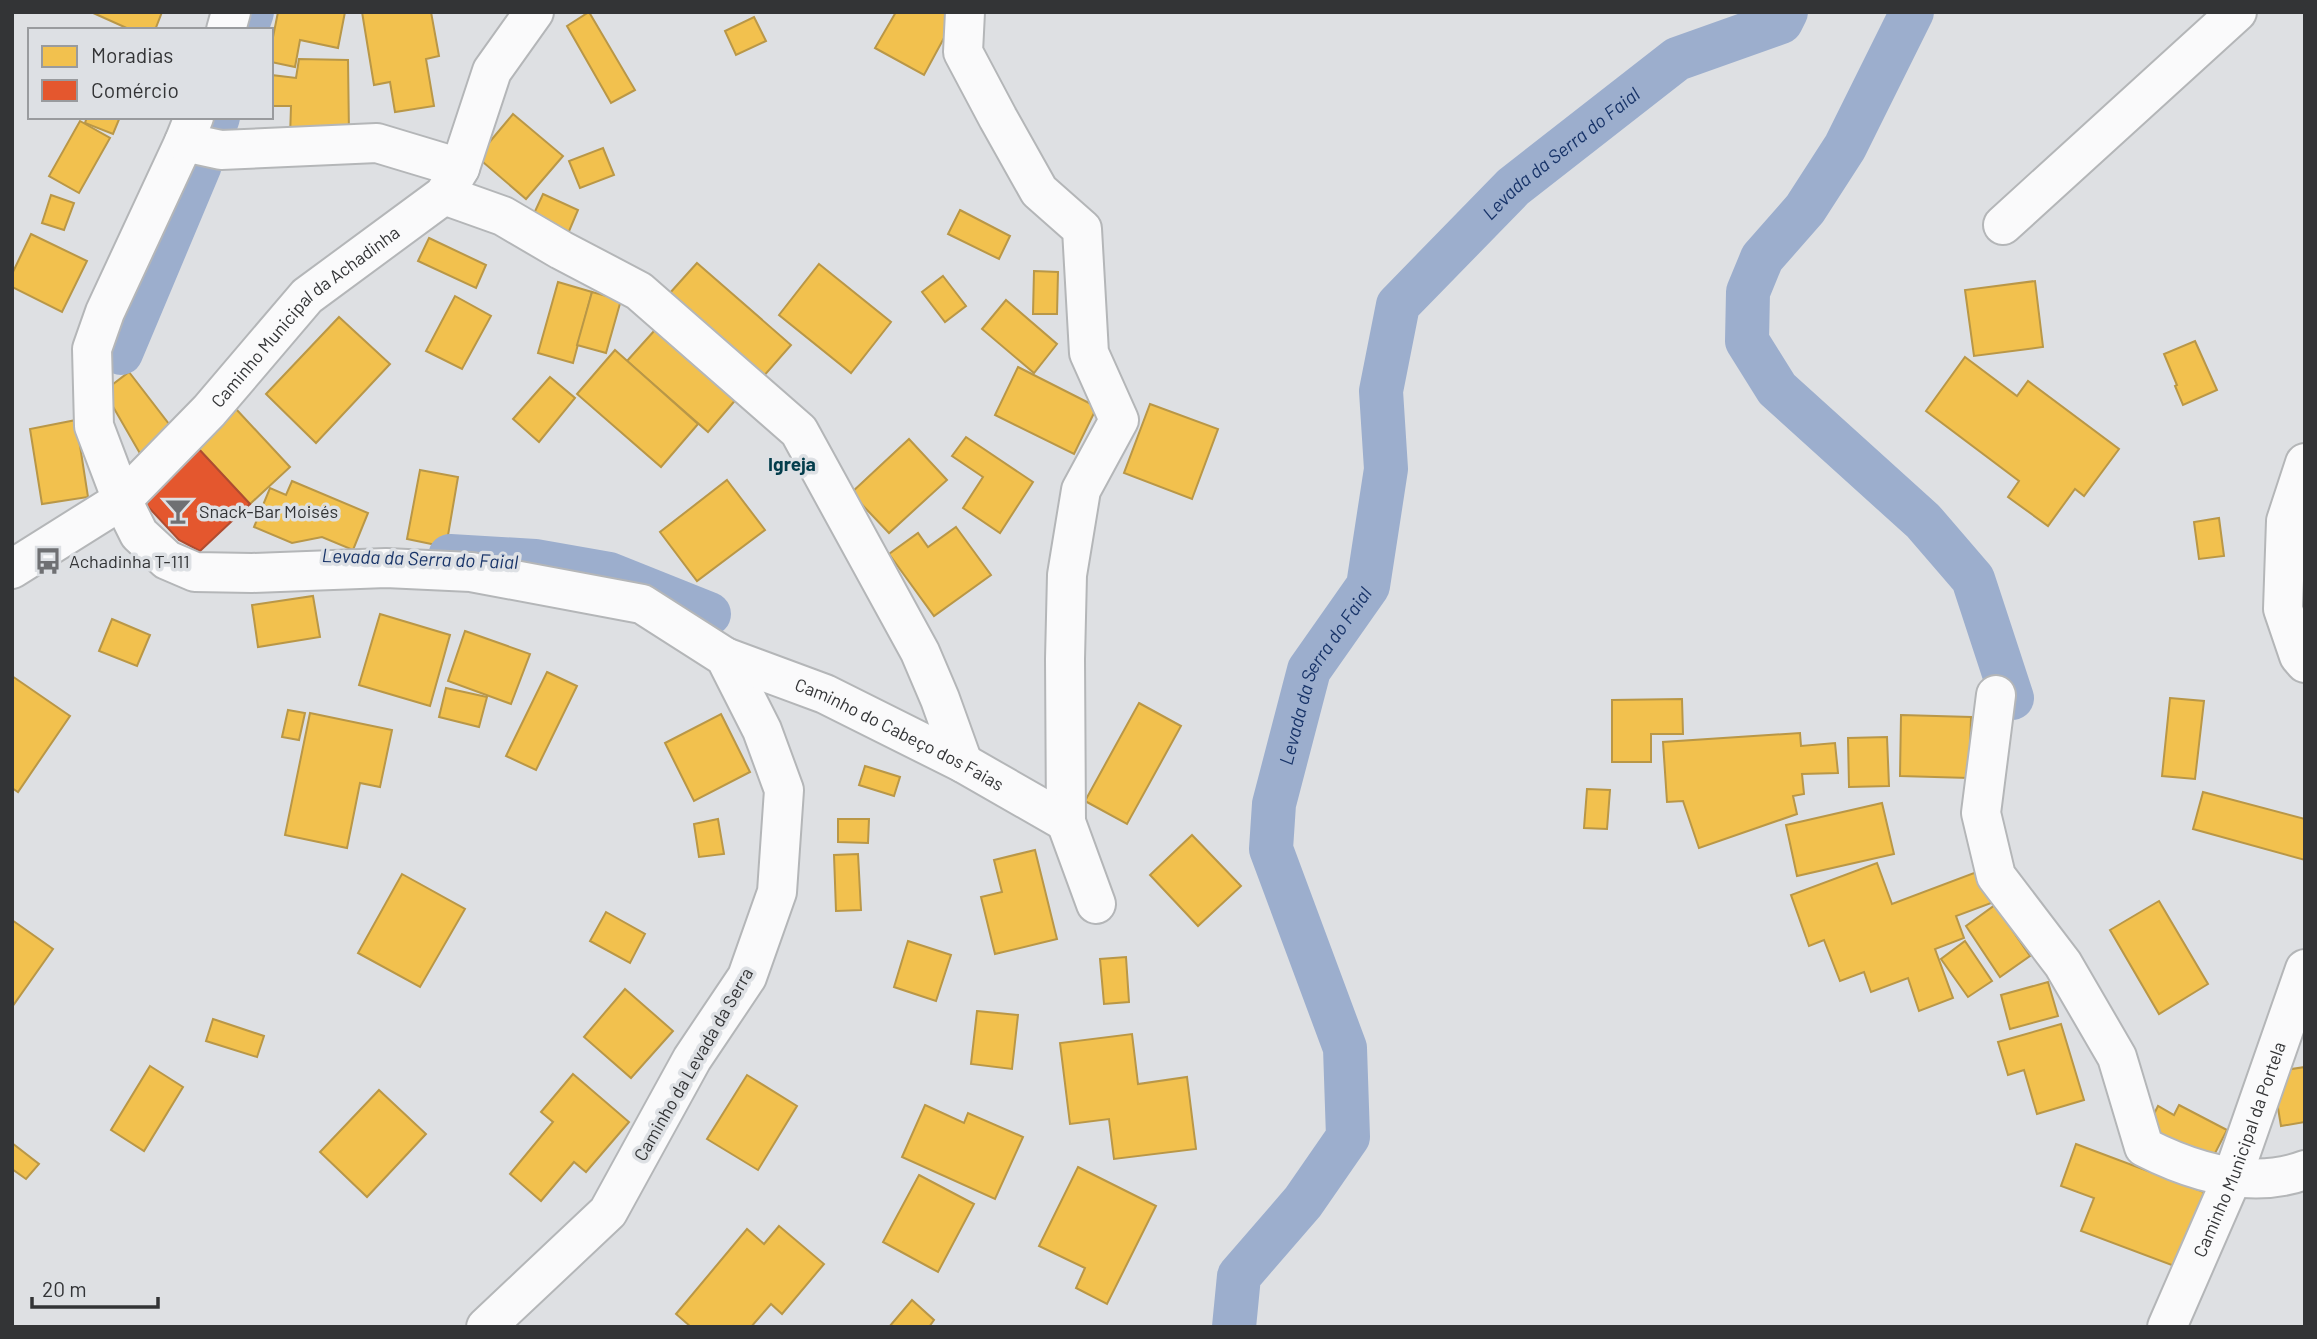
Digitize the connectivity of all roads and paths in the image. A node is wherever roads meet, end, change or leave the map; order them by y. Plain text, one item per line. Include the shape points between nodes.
1 (534, 12) edge
2 (965, 12) edge
3 (2237, 12) edge
4 (189, 130) edge
5 (452, 181) junction
6 (2003, 225) dead end
7 (2305, 463) edge
8 (122, 500) junction
9 (12, 569) edge
10 (725, 657) junction
11 (2305, 663) edge
12 (1996, 695) dead end
13 (963, 764) junction
14 (1066, 822) junction
15 (1096, 904) dead end
16 (2305, 969) edge
17 (2305, 1170) edge
18 (2232, 1178) junction
19 (486, 1327) edge
20 (2166, 1327) edge

1 - 5 street via 492,71
2 - 14 street via 963,52 992,107 1039,191 1082,229 1089,353 1119,420 1081,490 1067,575
3 - 6 street
4 - 5 street via 221,150 377,143
4 - 8 street via 104,312 92,349 94,426
5 - 8 street, Caminho Municipal da Achadinha via 307,296 209,411
5 - 13 street via 503,216 639,291 799,431 920,652
7 - 11 street via 2286,521 2283,609
8 - 9 street, Caminho Municipal da Achadinha
8 - 10 street via 139,534 167,560 195,572 386,568 471,572 642,604
10 - 13 street, Caminho do Cabeço dos Faias via 825,694
10 - 19 street, Caminho da Levada da Serra via 762,730 784,790 777,892 747,978 692,1059 608,1212
12 - 18 street via 1981,813 1996,876 2063,964 2117,1057 2144,1147 2171,1161
13 - 14 street, Caminho do Cabeço dos Faias
14 - 15 street
16 - 18 street, Caminho Municipal da Portela
17 - 18 street via 2290,1176
18 - 20 street, Caminho Municipal da Portela

